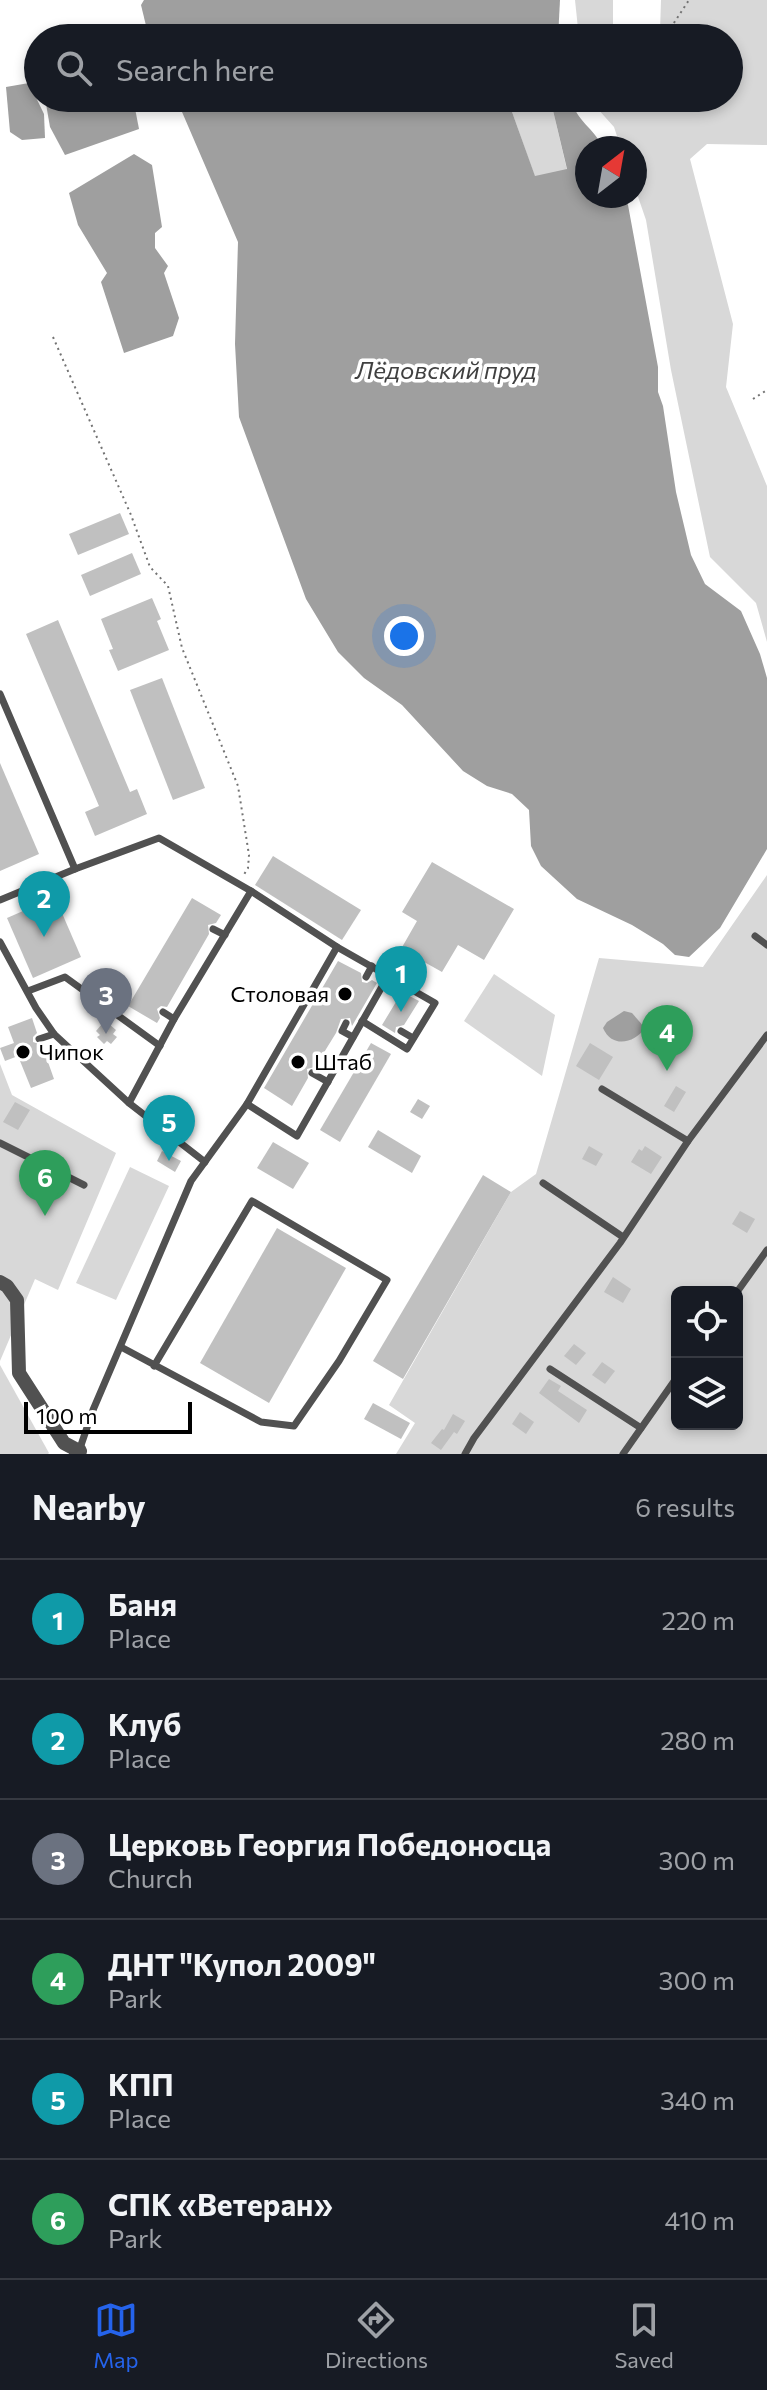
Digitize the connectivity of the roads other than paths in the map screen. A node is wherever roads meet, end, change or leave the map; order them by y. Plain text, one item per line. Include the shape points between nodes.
1 (0, 694) edge
2 (9, 717) junction
3 (0, 720) edge
4 (75, 869) junction
5 (251, 891) junction
6 (0, 900) edge
7 (213, 929) dead end
8 (225, 935) junction
9 (755, 936) dead end
10 (0, 942) edge
11 (767, 945) edge
12 (337, 947) junction
13 (372, 966) junction
14 (54, 969) dead end
15 (388, 976) junction
16 (366, 977) dead end
17 (59, 979) junction
18 (28, 991) junction
19 (163, 1012) dead end
20 (174, 1019) junction
21 (362, 1021) junction
22 (346, 1023) dead end
23 (401, 1031) dead end
24 (54, 1034) junction
25 (767, 1035) edge
26 (353, 1037) junction
27 (413, 1038) junction
28 (39, 1039) dead end
29 (160, 1046) junction
30 (312, 1073) dead end
31 (328, 1082) junction
32 (602, 1089) dead end
33 (129, 1103) junction
34 (247, 1104) junction
35 (688, 1141) junction
36 (0, 1143) edge
37 (205, 1162) junction
38 (543, 1183) dead end
39 (84, 1185) dead end
40 (623, 1237) junction
41 (767, 1250) edge
42 (0, 1282) edge
43 (741, 1286) edge
44 (121, 1347) junction
45 (154, 1366) junction
46 (550, 1369) dead end
47 (671, 1386) edge
48 (641, 1428) junction
49 (78, 1452) edge
50 (465, 1454) edge
51 (623, 1454) edge

1 - 2 lane
2 - 3 lane
2 - 4 lane
4 - 5 lane via 159,838
4 - 6 lane
5 - 8 lane
5 - 12 lane
7 - 8 lane
8 - 20 lane
9 - 11 lane
10 - 18 lane
12 - 13 lane
12 - 34 lane via 329,969
13 - 15 lane
13 - 16 lane
14 - 17 lane
15 - 21 lane
15 - 27 lane via 435,1003
17 - 18 lane
17 - 29 lane via 65,977
18 - 24 lane
19 - 20 lane
20 - 29 lane
21 - 26 lane
21 - 27 lane via 407,1049
22 - 26 lane via 342,1031
23 - 27 lane
24 - 28 lane
24 - 33 lane
25 - 35 lane
26 - 31 lane
29 - 33 lane
30 - 31 lane
31 - 34 lane via 297,1136
32 - 35 lane
33 - 37 lane
34 - 37 lane
35 - 40 lane
36 - 39 lane
37 - 44 lane via 191,1181
38 - 40 lane
40 - 50 lane
41 - 43 lane
42 - 49 street via 17,1300 19,1373 64,1443
44 - 45 lane
44 - 49 lane
45 - 45 lane via 261,1422 294,1426 387,1280 252,1201
46 - 48 lane
47 - 48 lane
48 - 51 lane

